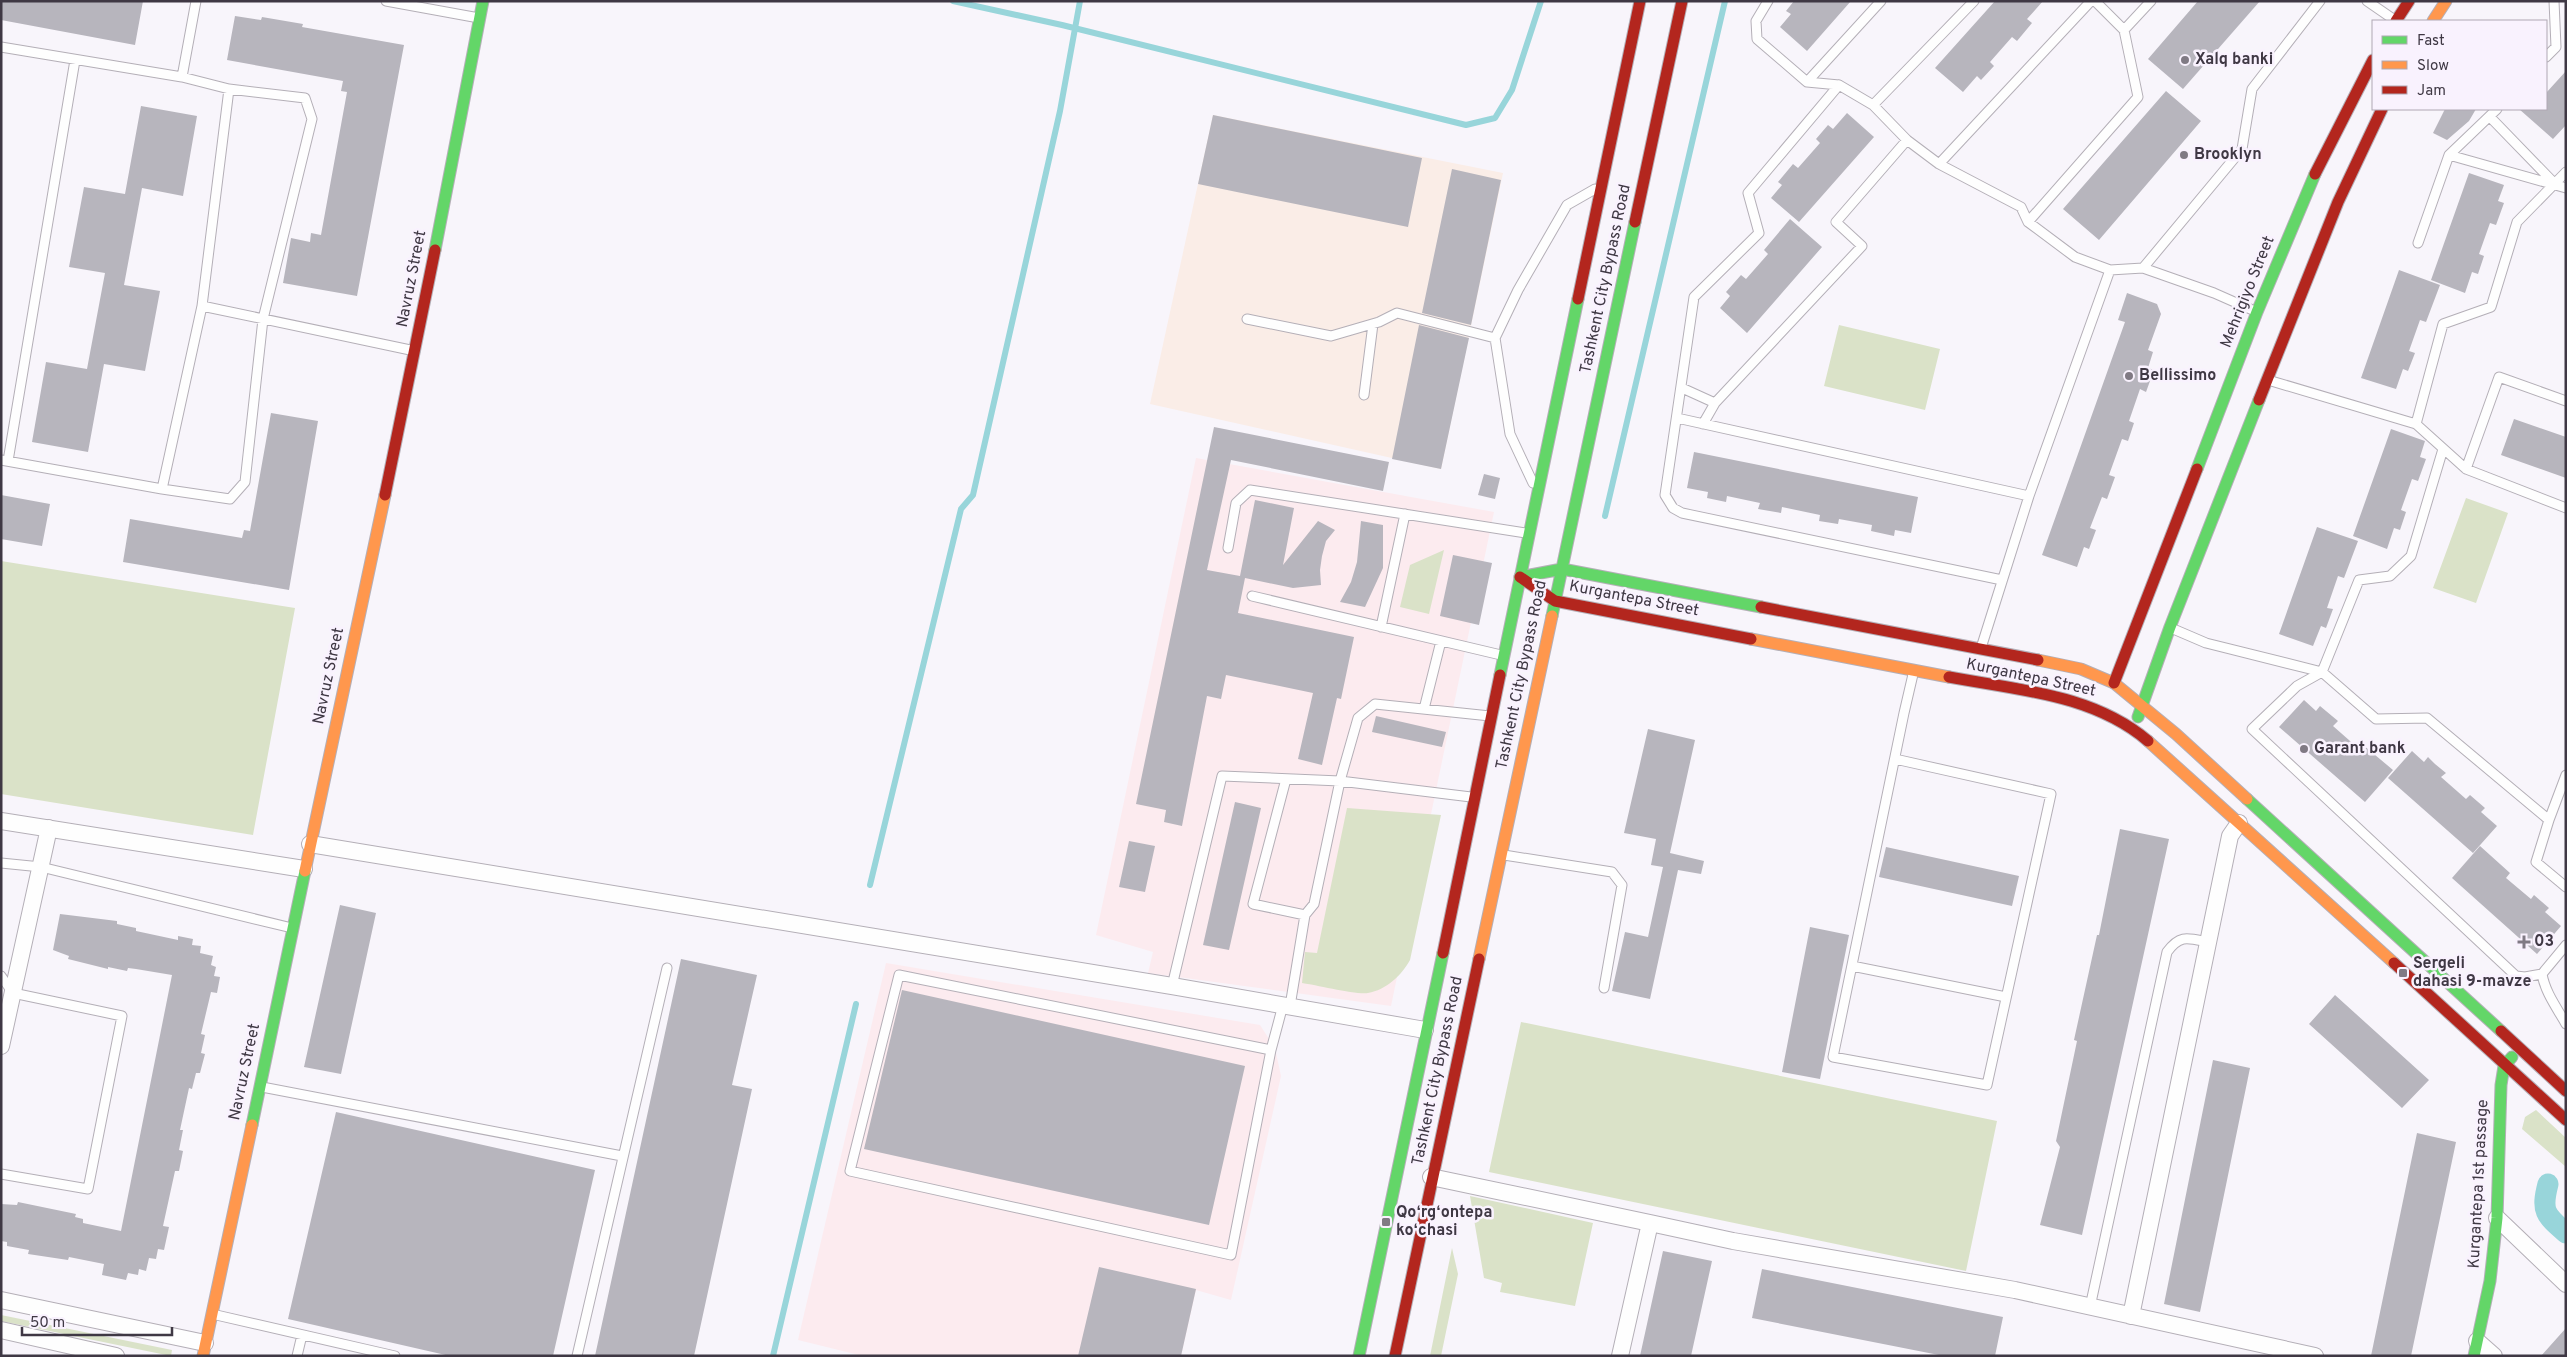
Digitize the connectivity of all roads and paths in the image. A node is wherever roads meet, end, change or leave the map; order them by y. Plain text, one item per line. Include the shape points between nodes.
1 (196, 1) edge
2 (386, 1) edge
3 (483, 1) edge
4 (1640, 1) edge
5 (1682, 1) edge
6 (1768, 1) edge
7 (1881, 1) edge
8 (1974, 1) edge
9 (2091, 1) edge
10 (2095, 1) edge
11 (2151, 1) edge
12 (2320, 1) edge
13 (2367, 1) edge
14 (2409, 1) edge
15 (2446, 1) edge
16 (2554, 1) edge
17 (480, 18) junction
18 (2395, 20) edge
19 (2397, 20) edge
20 (2434, 20) edge
21 (2124, 30) junction
22 (1, 48) edge
23 (2547, 56) edge
24 (75, 60) junction
25 (2372, 62) edge
26 (182, 77) junction
27 (1806, 82) junction
28 (1839, 86) junction
29 (229, 89) junction
30 (1873, 106) junction
31 (2382, 110) edge
32 (2497, 110) edge
33 (2490, 117) junction
34 (1907, 140) junction
35 (2448, 155) junction
36 (1938, 164) junction
37 (2566, 172) edge
38 (2555, 184) junction
39 (1602, 185) junction
40 (2566, 188) edge
41 (2028, 222) junction
42 (2418, 243) dead end
43 (2143, 268) junction
44 (2110, 270) junction
45 (202, 306) junction
46 (2257, 312) junction
47 (263, 319) junction
48 (1247, 319) dead end
49 (1373, 324) junction
50 (1495, 338) junction
51 (415, 351) junction
52 (2267, 380) junction
53 (1682, 388) junction
54 (1364, 395) dead end
55 (2566, 401) edge
56 (1715, 403) junction
57 (1677, 418) junction
58 (1703, 424) junction
59 (2416, 424) junction
60 (2443, 449) junction
61 (4, 460) edge
62 (2466, 469) junction
63 (162, 489) junction
64 (1538, 492) junction
65 (2029, 496) junction
66 (2566, 508) edge
67 (1405, 514) junction
68 (1529, 534) junction
69 (1228, 548) dead end
70 (1562, 568) junction
71 (1520, 577) junction
72 (2002, 580) junction
73 (1252, 596) dead end
74 (1555, 601) junction
75 (1382, 627) junction
76 (2170, 628) junction
77 (1440, 641) junction
78 (1981, 648) junction
79 (1504, 656) junction
80 (1914, 670) junction
81 (2322, 672) junction
82 (2114, 682) junction
83 (2143, 705) junction
84 (1424, 709) junction
85 (1491, 716) junction
86 (2133, 728) junction
87 (1895, 759) junction
88 (2566, 775) edge
89 (1286, 779) junction
90 (1340, 781) junction
91 (1474, 797) junction
92 (2555, 803) junction
93 (2566, 807) edge
94 (2549, 820) junction
95 (1, 821) edge
96 (2239, 823) junction
97 (49, 828) junction
98 (310, 844) junction
99 (1501, 854) junction
100 (1, 863) edge
101 (41, 867) junction
102 (304, 869) junction
103 (2566, 887) edge
104 (1305, 915) junction
105 (292, 928) junction
106 (2208, 942) junction
107 (2566, 945) edge
108 (1852, 966) junction
109 (667, 968) dead end
110 (2542, 974) junction
111 (1, 976) edge
112 (1172, 986) junction
113 (1604, 988) dead end
114 (13, 994) junction
115 (2006, 998) junction
116 (1287, 1006) junction
117 (2566, 1024) edge
118 (1425, 1030) junction
119 (1, 1046) edge
120 (2519, 1048) junction
121 (1271, 1050) junction
122 (2504, 1066) junction
123 (259, 1087) junction
124 (2566, 1091) edge
125 (2566, 1120) edge
126 (622, 1156) junction
127 (1, 1174) edge
128 (1431, 1177) junction
129 (2497, 1218) junction
130 (1650, 1224) junction
131 (2566, 1284) edge
132 (1, 1300) edge
133 (2090, 1307) junction
134 (212, 1314) junction
135 (2131, 1316) junction
136 (1, 1330) edge
137 (302, 1334) junction
138 (2476, 1348) edge
139 (204, 1349) edge
140 (116, 1356) edge
141 (296, 1356) edge
142 (395, 1356) edge
143 (577, 1356) edge
144 (1358, 1356) edge
145 (1395, 1356) edge
146 (1620, 1356) edge
147 (2315, 1356) edge
148 (2494, 1356) edge

1 - 26 lane
2 - 17 lane
3 - 17 main road, Navruz Street
4 - 39 main road, Tashkent City Bypass Road
5 - 70 main road, Tashkent City Bypass Road
6 - 27 lane via 1756,22 1757,39
7 - 27 lane
8 - 30 lane
9 - 36 lane
10 - 21 lane
11 - 21 lane
12 - 43 lane via 2252,89 2242,149
13 - 18 lane
14 - 19 main road
15 - 20 main road
16 - 23 lane via 2556,47
17 - 51 main road, Navruz Street
21 - 41 lane via 2138,96
22 - 24 lane
24 - 26 lane
24 - 61 lane
25 - 46 main road, Mehrigiyo Street via 2310,184
26 - 29 lane
27 - 28 lane
28 - 30 lane
28 - 53 lane via 1748,192 1759,232 1694,297
29 - 45 lane
29 - 47 lane via 305,98 312,119
30 - 34 lane
31 - 52 main road via 2338,202
32 - 33 lane
33 - 35 lane
33 - 38 lane
34 - 36 lane
34 - 56 lane via 1836,222 1862,246
35 - 38 lane
35 - 42 lane
36 - 41 lane via 2021,207
37 - 38 lane
38 - 40 lane
38 - 59 lane via 2517,222 2491,307 2443,324
39 - 50 lane via 1567,205 1518,290
39 - 64 main road, Tashkent City Bypass Road
41 - 44 lane via 2075,257
43 - 44 lane
43 - 46 lane via 2214,292
44 - 65 lane
45 - 47 lane
45 - 63 lane
46 - 82 main road, Mehrigiyo Street
47 - 51 lane
47 - 63 lane via 245,482 230,499
48 - 49 lane via 1331,336
49 - 50 lane via 1397,313
49 - 54 lane
50 - 64 lane via 1510,434
51 - 98 main road, Navruz Street
52 - 59 lane
52 - 76 main road
53 - 56 lane
53 - 57 lane
55 - 62 lane via 2499,377
56 - 58 lane
57 - 58 lane
57 - 72 lane via 1665,494 1673,508 1682,513
58 - 65 lane
59 - 60 lane
60 - 62 lane
60 - 81 lane via 2411,556 2390,576 2359,580
61 - 63 lane
62 - 66 lane
64 - 68 main road, Tashkent City Bypass Road
65 - 72 lane
67 - 68 lane
67 - 69 lane via 1250,490 1236,502
67 - 75 lane
68 - 71 main road, Tashkent City Bypass Road
70 - 71 main road, Kurgantepa Street
70 - 74 main road, Tashkent City Bypass Road
70 - 78 main road, Kurgantepa Street
71 - 74 main road, Kurgantepa Street
71 - 79 main road, Tashkent City Bypass Road
72 - 78 lane
73 - 75 lane
74 - 80 main road, Kurgantepa Street
74 - 99 main road, Tashkent City Bypass Road
75 - 77 lane
76 - 81 lane via 2206,643
76 - 83 main road
77 - 79 lane
77 - 84 lane
78 - 82 main road, Kurgantepa Street via 2081,669
79 - 85 main road, Tashkent City Bypass Road
80 - 86 main road, Kurgantepa Street via 2073,701 2103,711
80 - 87 lane
81 - 94 lane via 2376,719 2427,718
81 - 110 lane via 2297,686 2252,729 2516,976 2525,978
82 - 83 main road, Kurgantepa Street
82 - 86 main road, Kurgantepa Street
83 - 86 main road
83 - 120 main road, Kurgantepa Street
84 - 85 lane
84 - 90 lane via 1374,704 1358,718
85 - 91 main road, Tashkent City Bypass Road
86 - 96 main road, Kurgantepa Street
87 - 108 lane
87 - 115 lane via 2051,794
88 - 92 lane
89 - 90 lane
89 - 104 lane via 1254,904
89 - 112 lane via 1222,776
90 - 91 lane
90 - 104 lane via 1314,904
91 - 118 main road, Tashkent City Bypass Road
92 - 93 lane
92 - 94 lane
94 - 103 lane via 2536,862
95 - 97 street
96 - 106 street via 2230,836
96 - 122 main road, Kurgantepa Street
97 - 101 street
97 - 102 street
98 - 102 main road, Navruz Street
98 - 112 street
99 - 113 lane via 1612,872 1622,885
99 - 128 main road, Tashkent City Bypass Road
100 - 101 lane
101 - 105 lane
101 - 114 street
102 - 105 main road, Navruz Street
104 - 116 lane
105 - 123 main road, Navruz Street
106 - 133 lane via 2185,938 2174,942 2167,952
106 - 135 street
107 - 110 lane
108 - 115 lane
108 - 115 lane via 1833,1057 1987,1085
109 - 126 lane
110 - 117 lane via 2544,988
111 - 114 lane
112 - 116 street
114 - 119 street
114 - 127 lane via 122,1016 88,1189
116 - 118 street
116 - 121 lane
118 - 144 main road, Tashkent City Bypass Road
120 - 122 main road
120 - 124 main road, Kurgantepa Street
121 - 121 lane via 1231,1255 850,1170 899,975
122 - 125 main road, Kurgantepa Street
122 - 129 main road, Kurgantepa 1st passage
123 - 126 lane
123 - 134 main road, Navruz Street
126 - 143 lane
128 - 130 street
128 - 145 main road, Tashkent City Bypass Road
129 - 131 street
129 - 138 main road, Kurgantepa 1st passage via 2490,1281
130 - 133 street via 2015,1290
130 - 146 street
132 - 139 street
133 - 135 street
134 - 137 lane
134 - 139 main road, Navruz Street
135 - 147 street
136 - 140 street
137 - 141 lane
137 - 142 lane
138 - 148 street

